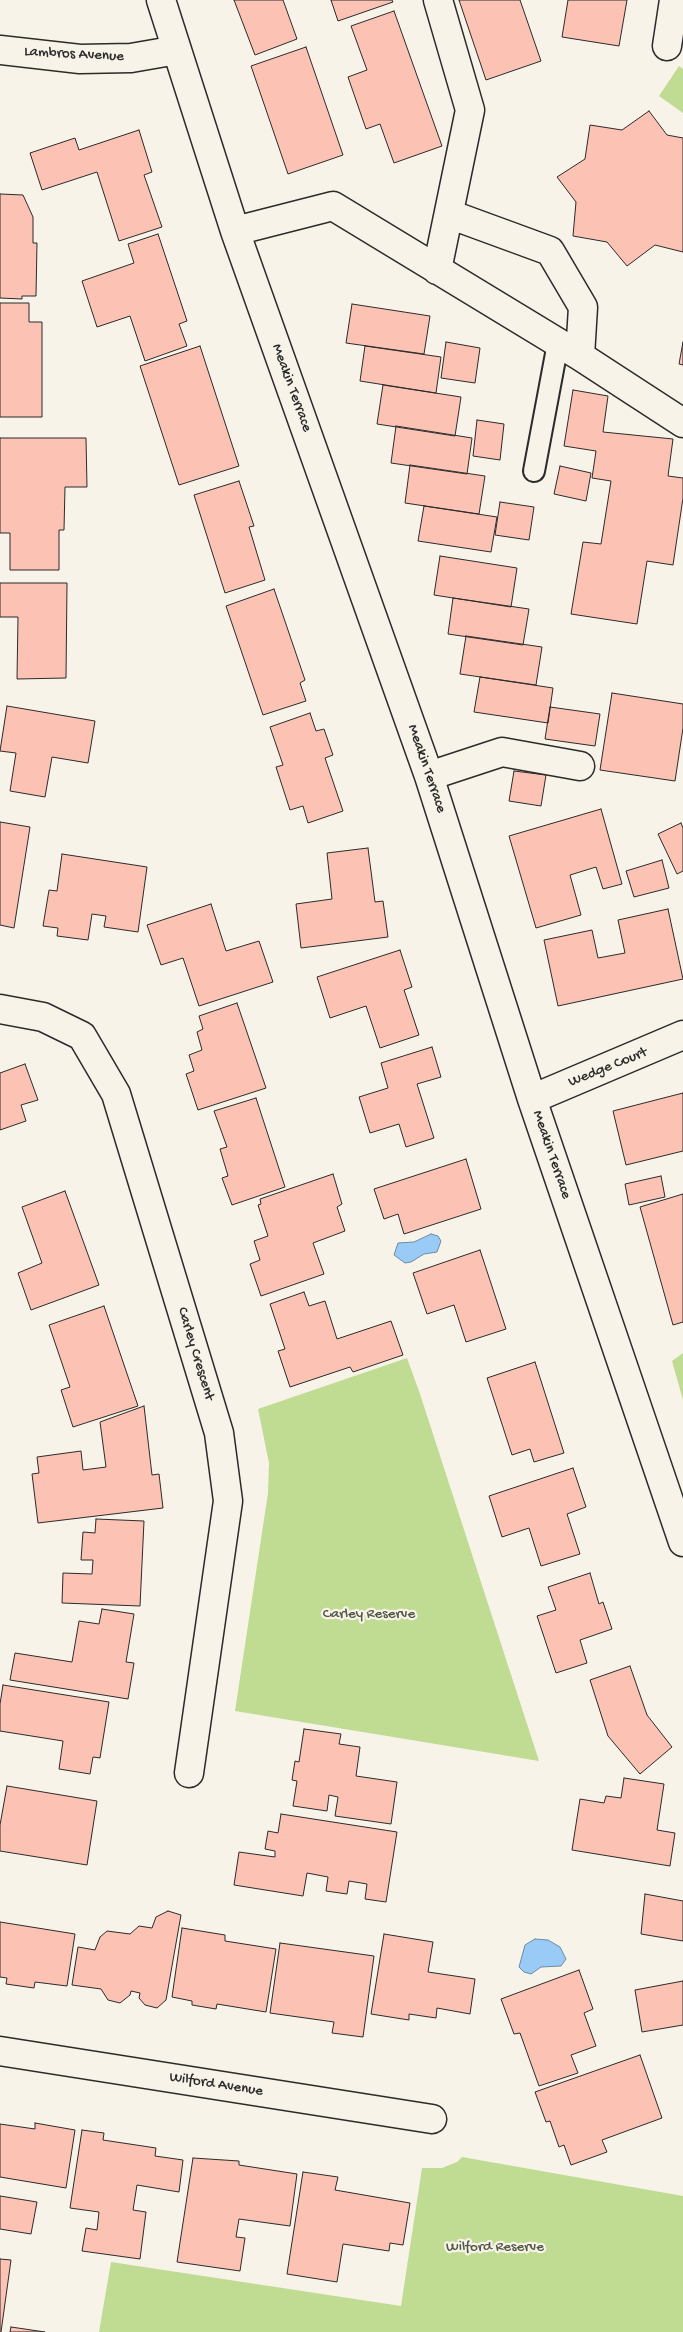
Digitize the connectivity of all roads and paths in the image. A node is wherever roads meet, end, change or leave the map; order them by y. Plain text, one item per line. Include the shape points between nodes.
1 (161, 0) edge
2 (438, 0) edge
3 (674, 0) edge
4 (667, 46) dead end
5 (0, 50) edge
6 (177, 50) junction
7 (449, 214) junction
8 (235, 231) junction
9 (437, 270) junction
10 (569, 350) junction
11 (683, 423) edge
12 (534, 471) dead end
13 (580, 766) dead end
14 (430, 776) junction
15 (0, 1009) edge
16 (683, 1035) edge
17 (532, 1100) junction
18 (683, 1542) edge
19 (189, 1772) dead end
20 (0, 2051) edge
21 (432, 2119) dead end

1 - 6 street, Meakin Terrace
2 - 7 street via 470,110
3 - 4 street
5 - 6 street, Lambros Avenue via 89,59 131,58
6 - 8 street, Meakin Terrace
7 - 9 street
7 - 10 street via 550,251 583,306
8 - 9 street via 333,206
8 - 14 street, Meakin Terrace
9 - 10 street
10 - 11 street
10 - 12 lane
13 - 14 street via 502,752
14 - 17 street, Meakin Terrace
15 - 19 street, Carley Crescent via 43,1017 82,1036 116,1094 218,1433 228,1501
16 - 17 street, Wedge Court
17 - 18 street, Meakin Terrace
20 - 21 street, Wilford Avenue

